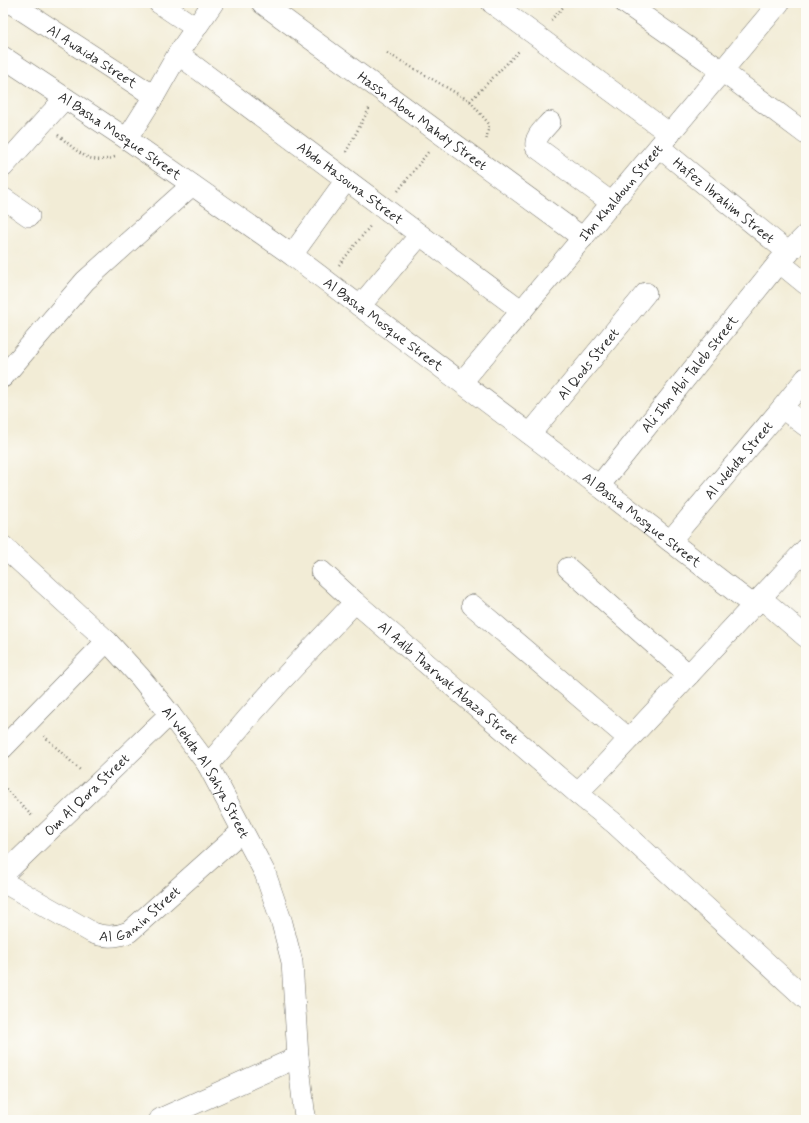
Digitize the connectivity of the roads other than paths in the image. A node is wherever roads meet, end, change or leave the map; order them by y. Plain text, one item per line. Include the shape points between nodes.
1 (11, 3) edge
2 (159, 3) edge
3 (213, 3) edge
4 (262, 3) edge
5 (492, 3) edge
6 (625, 3) edge
7 (779, 3) edge
8 (3, 14) edge
9 (196, 28) junction
10 (178, 54) junction
11 (3, 57) edge
12 (722, 71) junction
13 (154, 96) junction
14 (64, 98) junction
15 (550, 122) dead end
16 (806, 134) edge
17 (127, 139) junction
18 (665, 140) junction
19 (3, 167) edge
20 (340, 176) junction
21 (192, 185) junction
22 (3, 198) edge
23 (612, 203) junction
24 (29, 216) dead end
25 (420, 235) junction
26 (806, 235) edge
27 (583, 238) junction
28 (292, 254) junction
29 (784, 257) junction
30 (806, 284) edge
31 (646, 294) dead end
32 (360, 306) junction
33 (522, 311) junction
34 (3, 377) edge
35 (806, 378) edge
36 (462, 382) junction
37 (782, 408) junction
38 (806, 426) edge
39 (530, 434) junction
40 (599, 486) junction
41 (670, 541) junction
42 (3, 546) edge
43 (806, 549) edge
44 (568, 568) dead end
45 (321, 571) dead end
46 (355, 602) junction
47 (758, 602) junction
48 (472, 605) dead end
49 (806, 637) edge
50 (107, 641) junction
51 (689, 675) junction
52 (170, 714) junction
53 (629, 739) junction
54 (3, 748) edge
55 (208, 765) junction
56 (577, 793) junction
57 (242, 831) junction
58 (3, 875) edge
59 (3, 882) edge
60 (806, 999) edge
61 (298, 1057) junction
62 (160, 1119) edge
63 (306, 1120) edge

1 - 8 street
1 - 13 street, Al Awaida Street
2 - 9 street
3 - 9 street
4 - 27 street, Hassn Abou Mahdy Street
5 - 18 street, Hafez Ibrahim Street via 536,35
6 - 12 street
7 - 12 street, Ibn Khaldoun Street
9 - 10 street
10 - 13 street
10 - 20 street, Abdo Hasouna Street
11 - 14 street, Al Basha Mosque Street
12 - 16 street
12 - 18 street, Ibn Khaldoun Street
13 - 17 street
14 - 17 street, Al Basha Mosque Street
14 - 19 street
15 - 23 street via 537,138 536,147
17 - 21 street, Al Basha Mosque Street
18 - 23 street, Ibn Khaldoun Street
18 - 29 street, Hafez Ibrahim Street
20 - 25 street, Abdo Hasouna Street
20 - 28 street
21 - 28 street, Al Basha Mosque Street
21 - 34 street via 85,281
22 - 24 street
23 - 27 street, Ibn Khaldoun Street
25 - 32 street
25 - 33 street, Abdo Hasouna Street
26 - 29 street, Ali Ibn Abi Taleb Street
27 - 33 street, Ibn Khaldoun Street
28 - 32 street, Al Basha Mosque Street
29 - 30 street, Hafez Ibrahim Street
29 - 40 street, Ali Ibn Abi Taleb Street
31 - 39 street, Al Qods Street
32 - 36 street, Al Basha Mosque Street
33 - 36 street, Ibn Khaldoun Street
35 - 37 street, Al Wehda Street
36 - 39 street, Al Basha Mosque Street
37 - 38 street
37 - 41 street, Al Wehda Street
39 - 40 street, Al Basha Mosque Street
40 - 41 street, Al Basha Mosque Street
41 - 47 street, Al Basha Mosque Street
42 - 50 street, Al Wehda Al Sahya Street
43 - 47 street
44 - 51 street
45 - 46 street, Al Adib Tharwat Abaza Street
46 - 55 street via 281,681
46 - 56 street, Al Adib Tharwat Abaza Street
47 - 49 street, Al Basha Mosque Street
47 - 51 street
48 - 53 street
50 - 52 street, Al Wehda Al Sahya Street
50 - 54 street
51 - 53 street
52 - 55 street, Al Wehda Al Sahya Street
52 - 58 street, Om Al Qora Street
53 - 56 street
55 - 57 street, Al Wehda Al Sahya Street
56 - 60 street, Al Adib Tharwat Abaza Street via 614,823
57 - 59 street, Al Ganin Street via 129,932 117,936 105,937 93,933
57 - 61 street, Al Wehda Al Sahya Street via 264,873 282,923 292,962
61 - 62 street
61 - 63 street, Al Wehda Al Sahya Street

